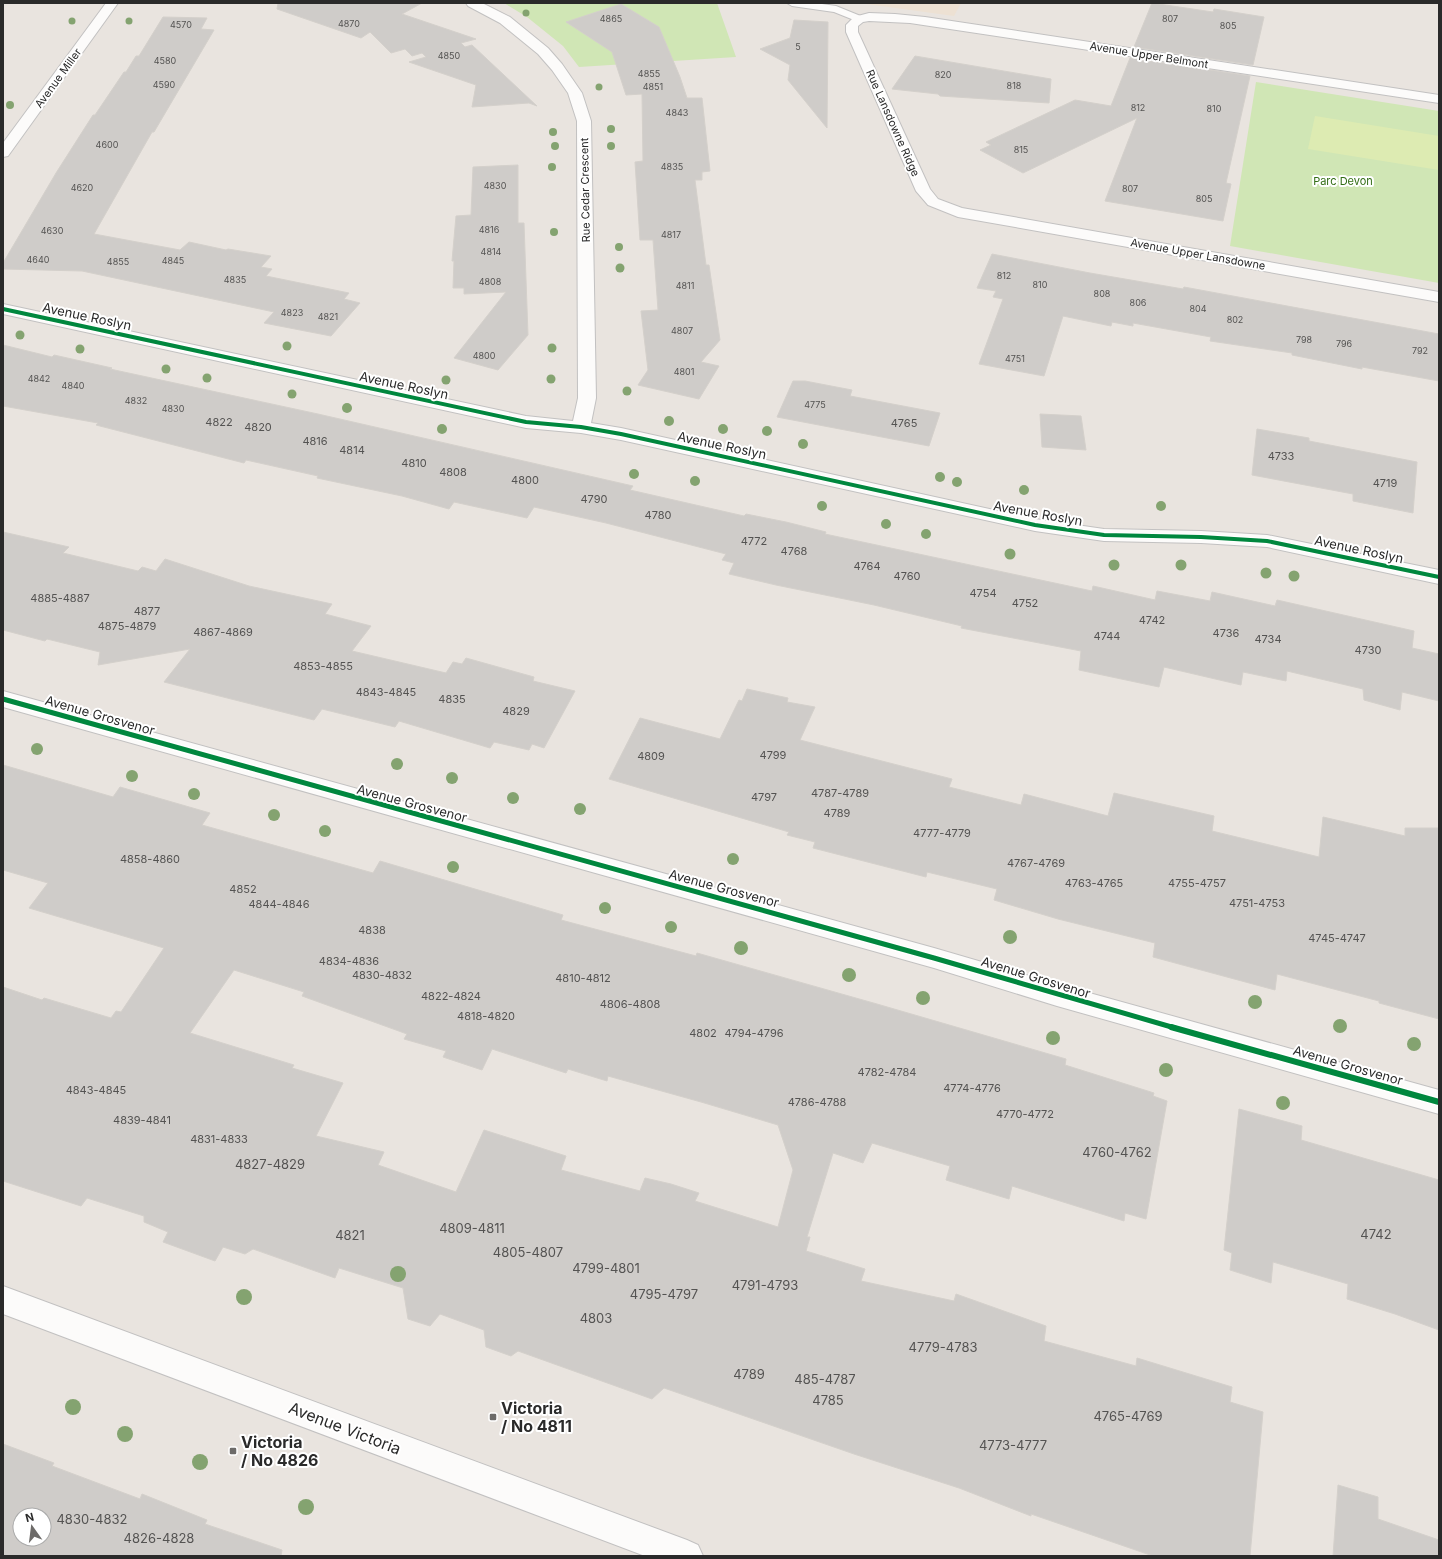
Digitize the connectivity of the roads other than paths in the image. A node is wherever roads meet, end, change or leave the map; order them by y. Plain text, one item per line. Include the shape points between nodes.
1 (112, 3) edge
2 (472, 3) edge
3 (792, 3) edge
4 (859, 19) junction
5 (1439, 99) edge
6 (3, 153) edge
7 (958, 212) joint
8 (1439, 296) edge
9 (3, 309) edge
10 (581, 426) junction
11 (1439, 577) edge
12 (3, 699) edge
13 (1439, 1102) edge
14 (3, 1300) edge
15 (687, 1556) edge

1 - 6 street, Avenue Miller
2 - 10 street, Rue Cedar Crescent via 505,20 543,51 557,66 575,93 584,121 587,398
3 - 4 lane via 836,9
4 - 5 street, Avenue Upper Belmont via 886,17 963,27
4 - 7 street, Rue Lansdowne Ridge via 852,25 852,32 923,191 933,202
7 - 8 street, Avenue Upper Lansdowne
9 - 10 street, Avenue Roslyn via 526,422
10 - 11 street, Avenue Roslyn via 1035,525 1104,535 1267,541
12 - 13 street, Avenue Grosvenor via 934,958
14 - 15 street, Avenue Victoria

